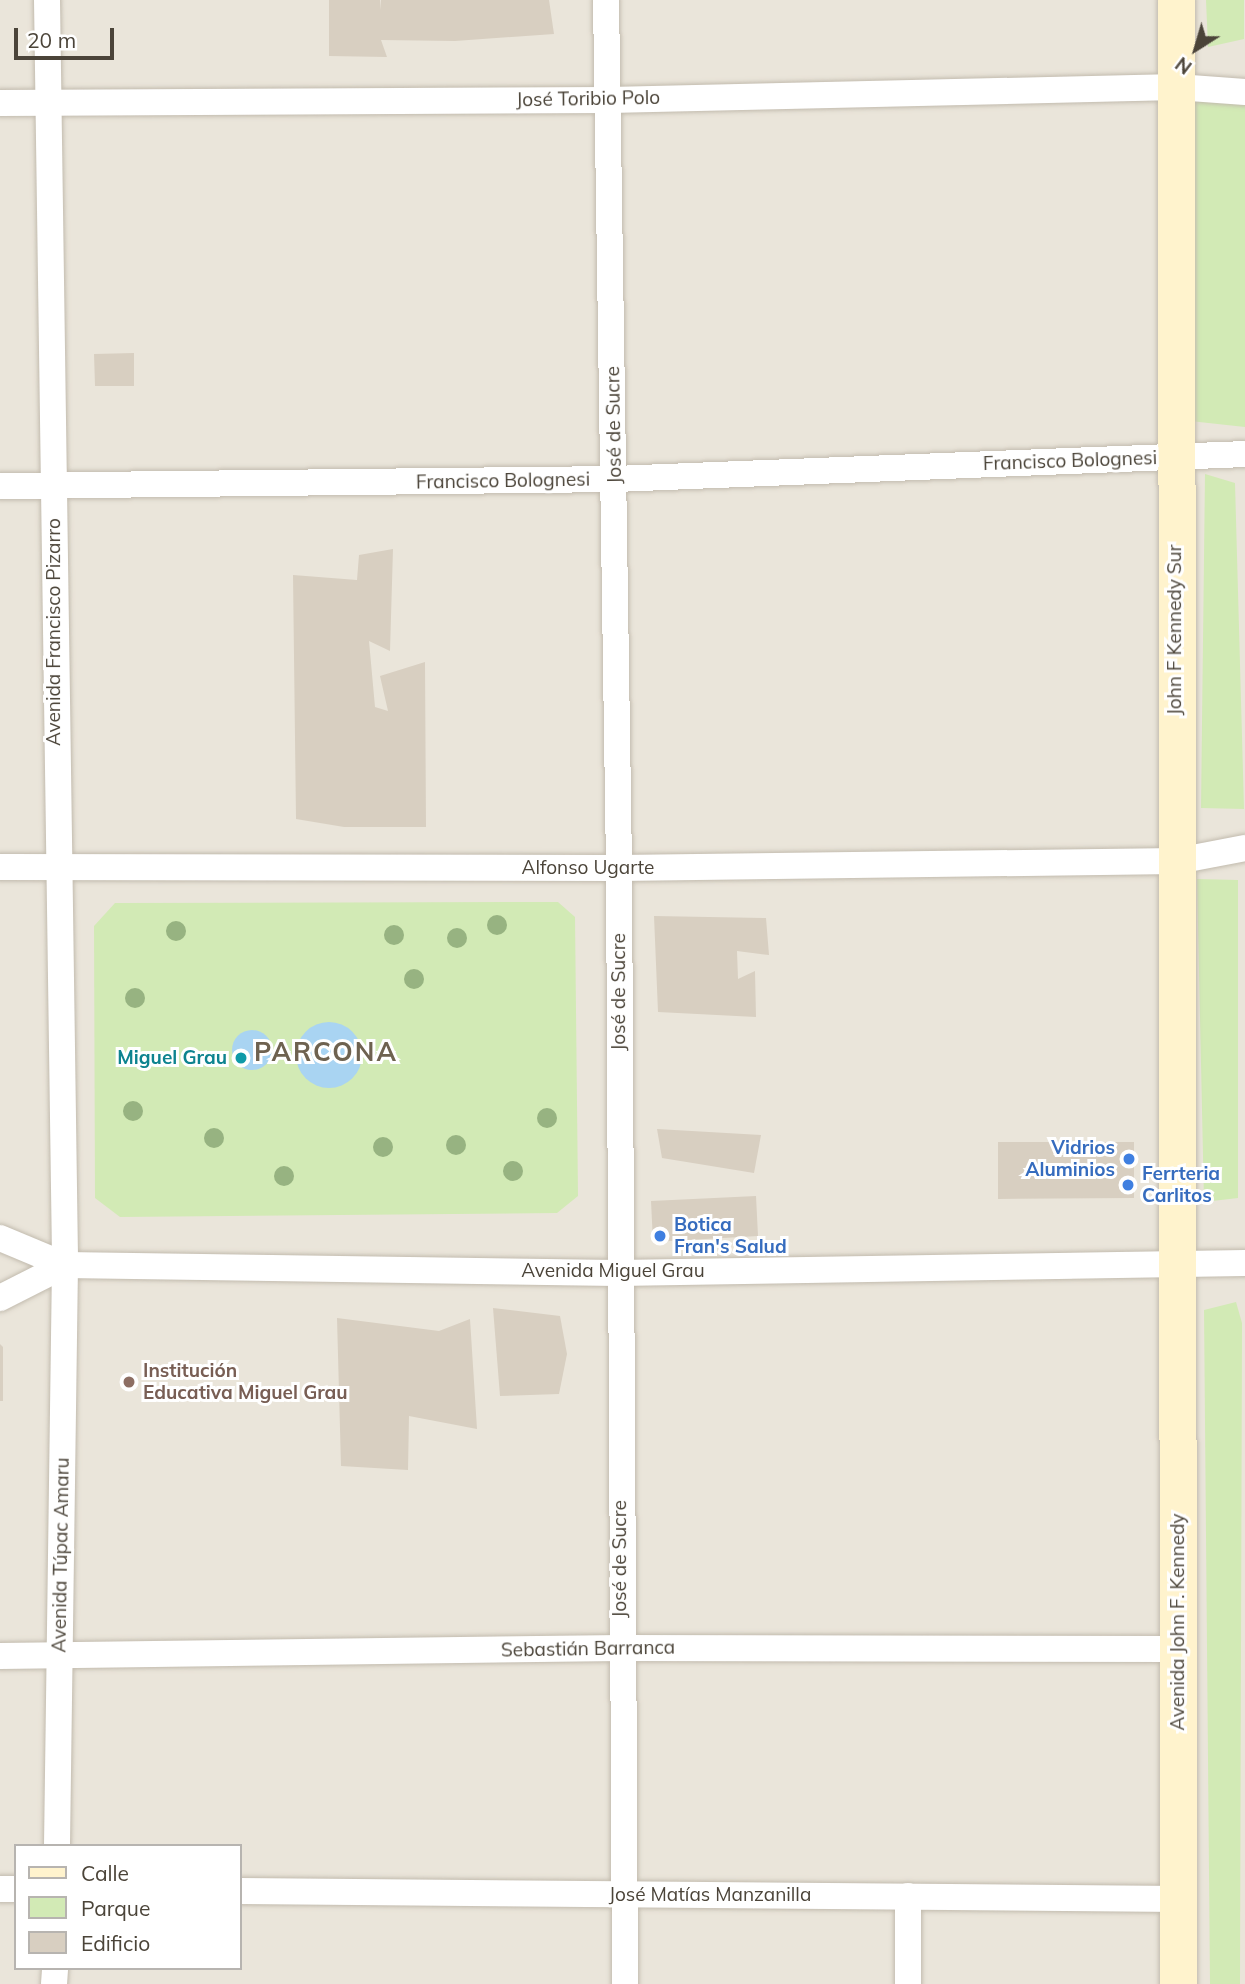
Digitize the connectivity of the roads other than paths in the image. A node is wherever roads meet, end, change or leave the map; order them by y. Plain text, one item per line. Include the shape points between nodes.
1 (47, 0) edge
2 (606, 0) edge
3 (1176, 0) edge
4 (1177, 87) junction
5 (1245, 92) edge
6 (609, 100) junction
7 (0, 103) edge
8 (45, 104) junction
9 (1245, 454) edge
10 (1174, 456) junction
11 (615, 480) junction
12 (0, 486) edge
13 (53, 486) junction
14 (1245, 848) edge
15 (1177, 861) junction
16 (0, 867) edge
17 (56, 868) junction
18 (619, 868) junction
19 (0, 1238) edge
20 (1180, 1261) junction
21 (1245, 1263) edge
22 (65, 1265) junction
23 (618, 1273) junction
24 (0, 1298) edge
25 (621, 1647) junction
26 (1176, 1649) junction
27 (0, 1656) edge
28 (60, 1657) junction
29 (57, 1844) edge
30 (242, 1891) edge
31 (626, 1895) junction
32 (908, 1896) junction
33 (1180, 1899) junction
34 (625, 1984) edge
35 (908, 1984) edge
36 (1178, 1984) edge

1 - 8 street, Avenida Francisco Pizarro
2 - 6 street, José de Sucre
3 - 4 street, John F Kennedy Sur
4 - 5 street, José Toribio Polo
4 - 6 street, José Toribio Polo
4 - 10 street, John F Kennedy Sur
6 - 8 street, José Toribio Polo
6 - 11 street, José de Sucre
7 - 8 street, José Toribio Polo
8 - 13 street, Avenida Francisco Pizarro
9 - 10 street, Francisco Bolognesi
10 - 11 street, Francisco Bolognesi
10 - 15 street, John F Kennedy Sur
11 - 13 street, Francisco Bolognesi
11 - 18 street, José de Sucre
12 - 13 street, Francisco Bolognesi
13 - 17 street, Avenida Francisco Pizarro
14 - 15 street, Alfonso Ugarte
15 - 18 street, Alfonso Ugarte
15 - 20 street, John F Kennedy Sur
16 - 17 street, Alfonso Ugarte
17 - 18 street, Alfonso Ugarte
17 - 22 street, Avenida Francisco Pizarro
18 - 23 street, José de Sucre
19 - 22 street, Avenida Miguel Grau
20 - 21 street, Avenida Miguel Grau
20 - 23 street, Avenida Miguel Grau
20 - 26 street, Avenida John F. Kennedy
22 - 23 street, Avenida Miguel Grau
22 - 24 street, Avenida Miguel Grau
22 - 28 street, Avenida Túpac Amaru
23 - 25 street, José de Sucre
25 - 26 street, Sebastián Barranca
25 - 28 street, Sebastián Barranca
25 - 31 street, José de Sucre
26 - 33 street, Avenida John F. Kennedy
27 - 28 street, Sebastián Barranca
28 - 29 street, Avenida Túpac Amaru
30 - 31 street, José Matías Manzanilla
31 - 32 street, José Matías Manzanilla
31 - 34 street, José de Sucre
32 - 33 street, José Matías Manzanilla
32 - 35 street
33 - 36 street, Avenida John F. Kennedy

